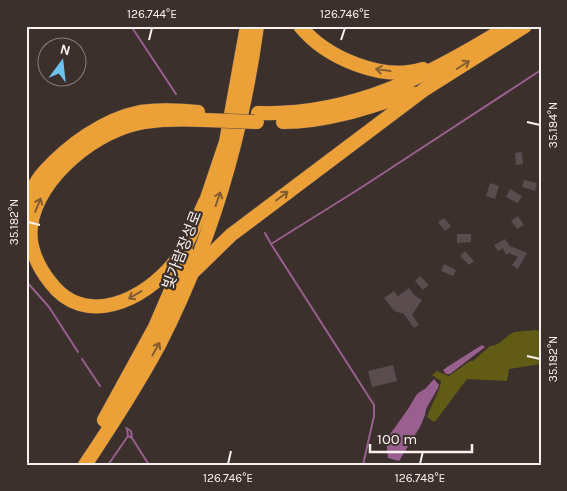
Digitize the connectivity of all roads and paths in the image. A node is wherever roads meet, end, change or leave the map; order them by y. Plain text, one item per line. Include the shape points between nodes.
1 (247, 26) edge
2 (257, 26) edge
3 (300, 26) edge
4 (525, 26) edge
5 (502, 33) edge
6 (448, 61) junction
7 (425, 89) junction
8 (205, 116) junction
9 (258, 118) junction
10 (26, 202) edge
11 (205, 202) junction
12 (192, 273) junction
13 (75, 465) edge
14 (85, 465) edge

1 - 11 highway, 빛가람장성로 via 226,142
12 -> 2 highway, 빛가람장성로 via 237,136
6 -> 3 highway via 414,72 383,72 344,60 320,46
4 - 5 highway
5 - 6 highway
7 -> 5 highway
6 - 9 highway via 381,93 330,107
7 - 9 highway via 361,110 304,122
12 -> 7 highway via 231,235
8 - 9 highway
8 - 10 highway via 164,109 139,112 86,134 42,173
11 -> 8 highway via 174,263 129,299 109,305 92,308 66,300 41,270 33,249 31,226 38,202 66,162 89,145 122,128 144,122
11 - 13 highway, 빛가람장성로 via 179,274 155,327 102,424
14 -> 12 highway, 빛가람장성로 via 158,345

